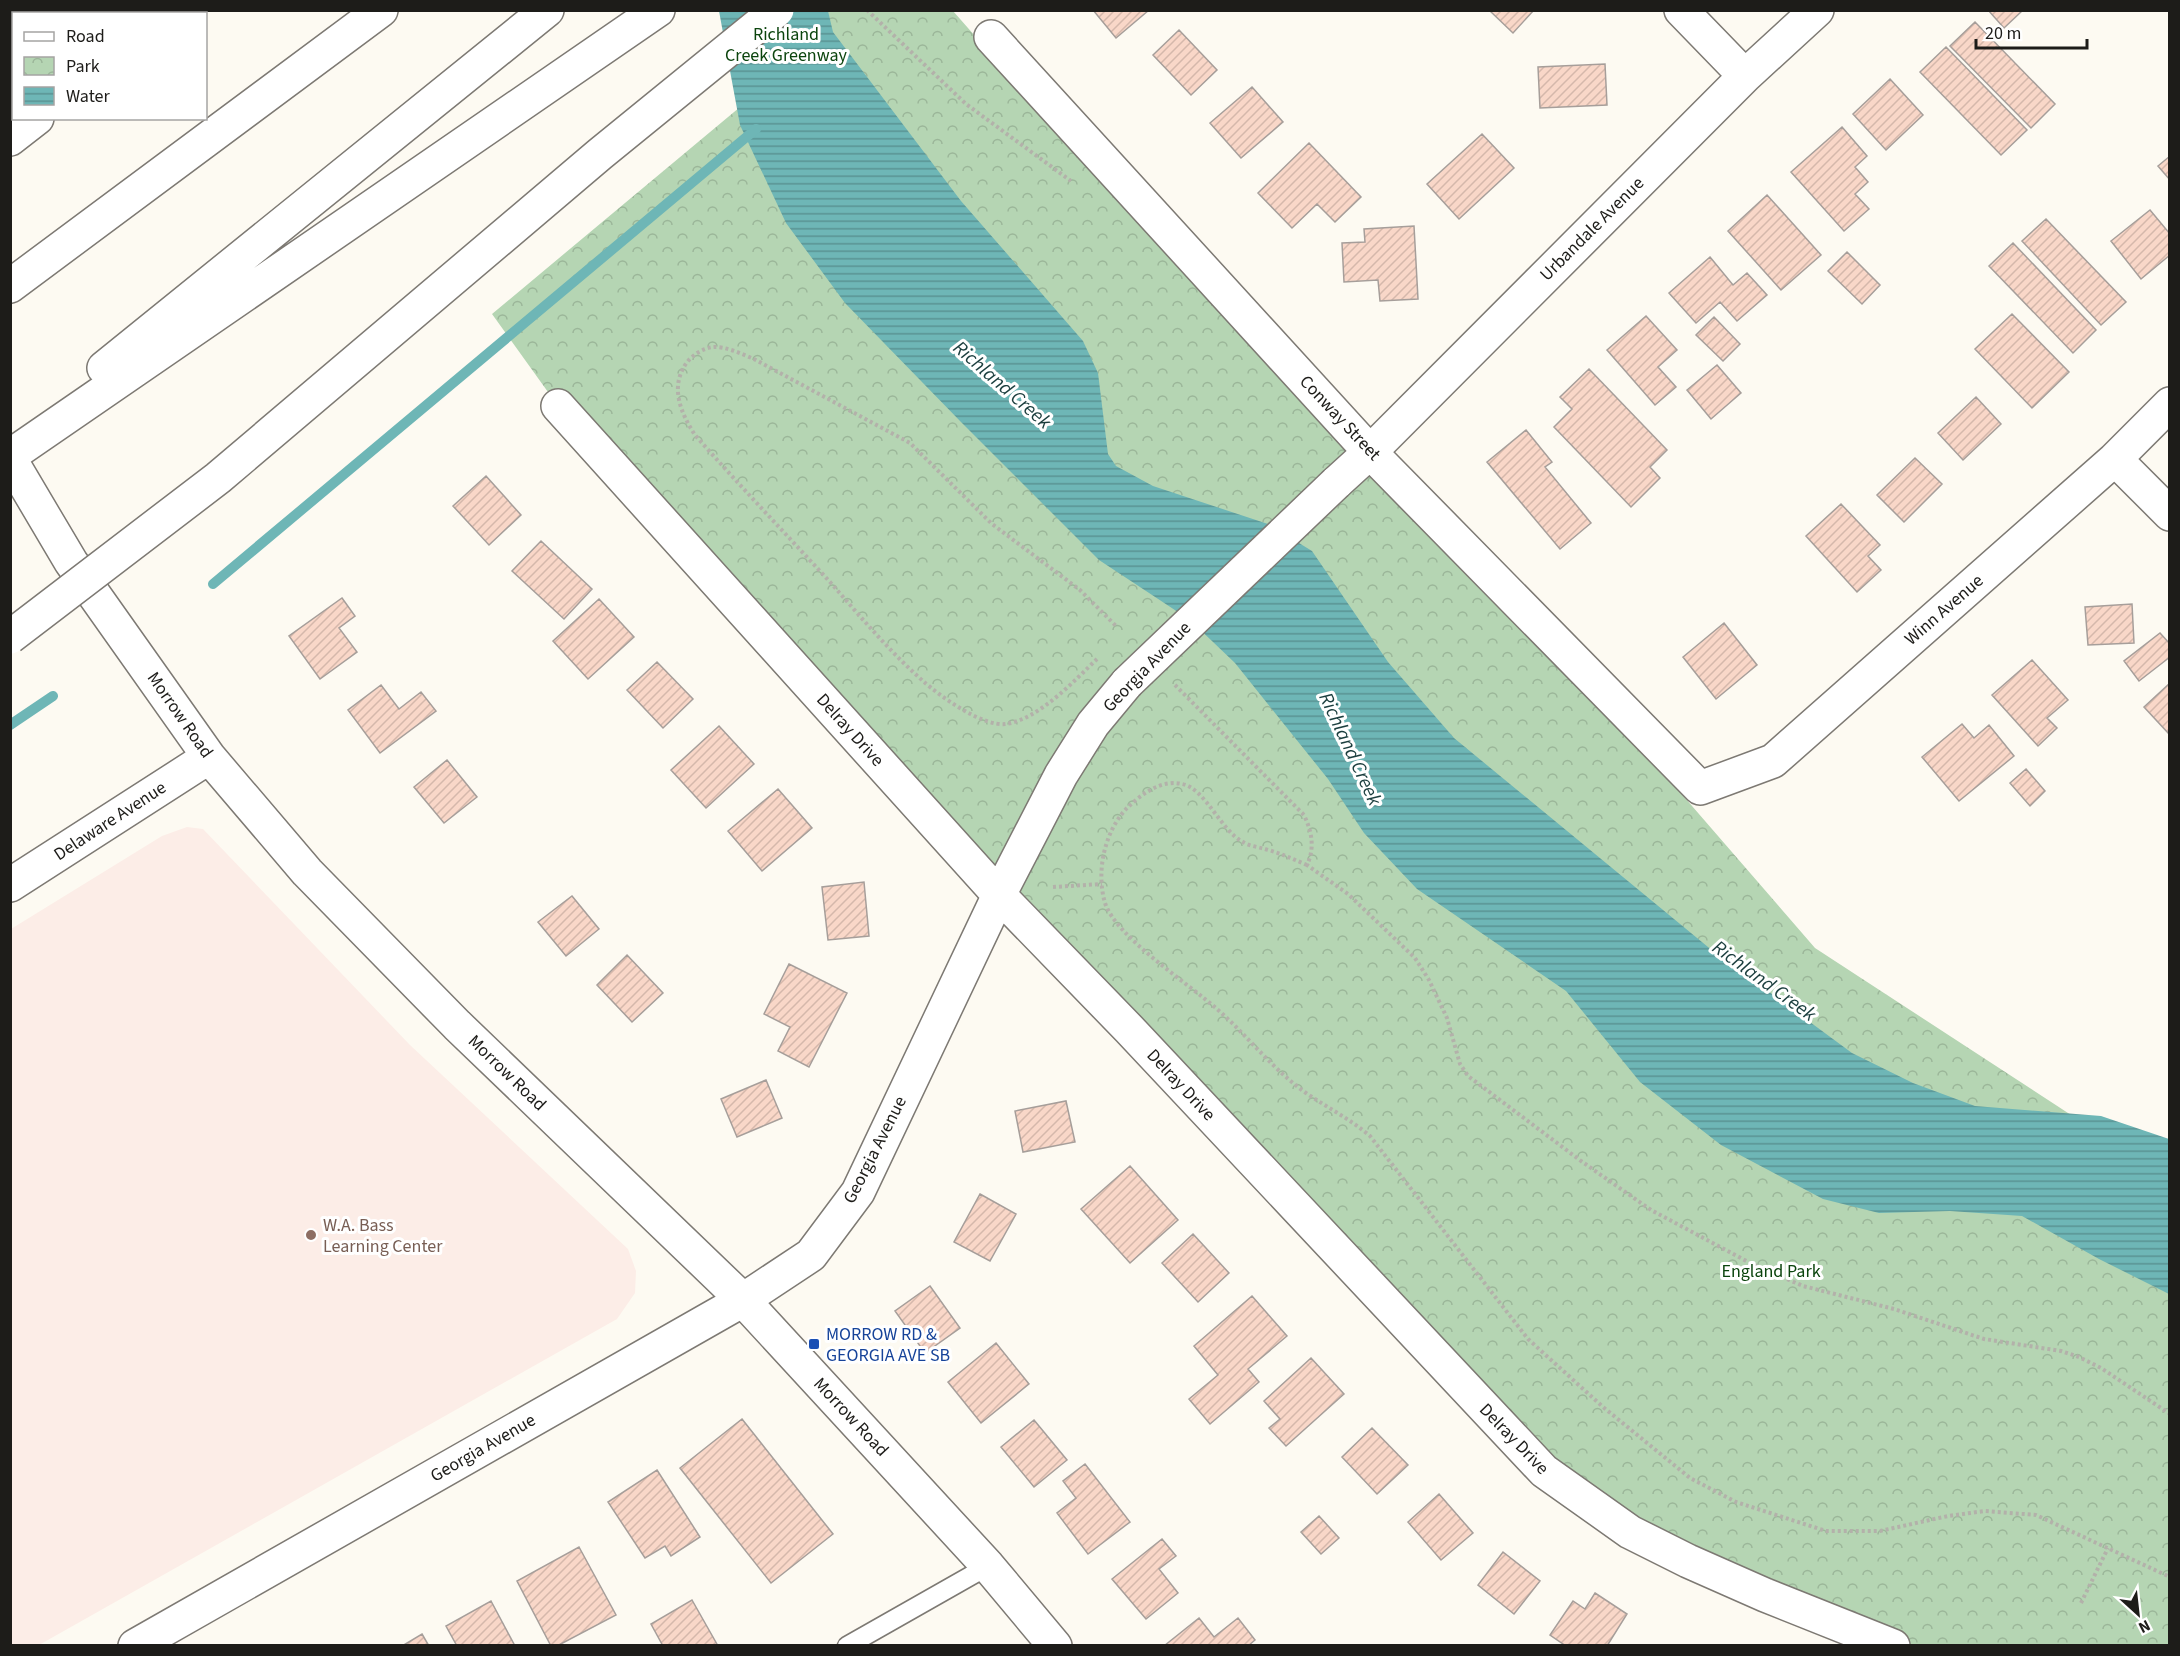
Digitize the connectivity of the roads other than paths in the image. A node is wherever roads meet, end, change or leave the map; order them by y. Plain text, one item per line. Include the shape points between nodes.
1 (381, 10) edge
2 (547, 10) edge
3 (658, 10) edge
4 (777, 10) edge
5 (1681, 10) edge
6 (1817, 10) edge
7 (991, 37) dead end
8 (1745, 75) junction
9 (35, 120) edge
10 (10, 139) edge
11 (23, 277) edge
12 (103, 381) junction
13 (2169, 404) edge
14 (558, 406) dead end
15 (10, 442) edge
16 (1370, 452) junction
17 (10, 458) edge
18 (2115, 459) junction
19 (2169, 514) edge
20 (10, 637) edge
21 (209, 757) junction
22 (1700, 789) joint
23 (10, 885) edge
24 (999, 895) junction
25 (743, 1300) junction
26 (988, 1566) junction
27 (135, 1646) edge
28 (847, 1646) edge
29 (1055, 1646) edge
30 (1893, 1646) edge

1 - 11 main road
2 - 12 main road
3 - 12 main road via 604,50
4 - 20 main road, bridge via 218,478
5 - 8 main road
6 - 8 main road, Urbandale Avenue
7 - 16 main road, Conway Street
8 - 16 main road, Urbandale Avenue
9 - 10 main road
12 - 15 main road
12 - 17 main road
13 - 18 main road, Winn Avenue
14 - 24 main road, Delray Drive
16 - 22 main road, Conway Street
16 - 24 main road, Georgia Avenue, bridge via 1112,699 1076,747
17 - 21 main road, Morrow Road via 71,562
18 - 19 main road
18 - 22 main road, Winn Avenue via 1773,761
21 - 23 main road, Delaware Avenue
21 - 25 main road, Morrow Road via 307,872 457,1025
24 - 25 main road, Georgia Avenue via 858,1192 811,1255
24 - 30 main road, Delray Drive via 1544,1471 1639,1537 1765,1595
25 - 26 main road, Morrow Road
25 - 27 main road, Georgia Avenue
26 - 28 lane
26 - 29 main road, Morrow Road

